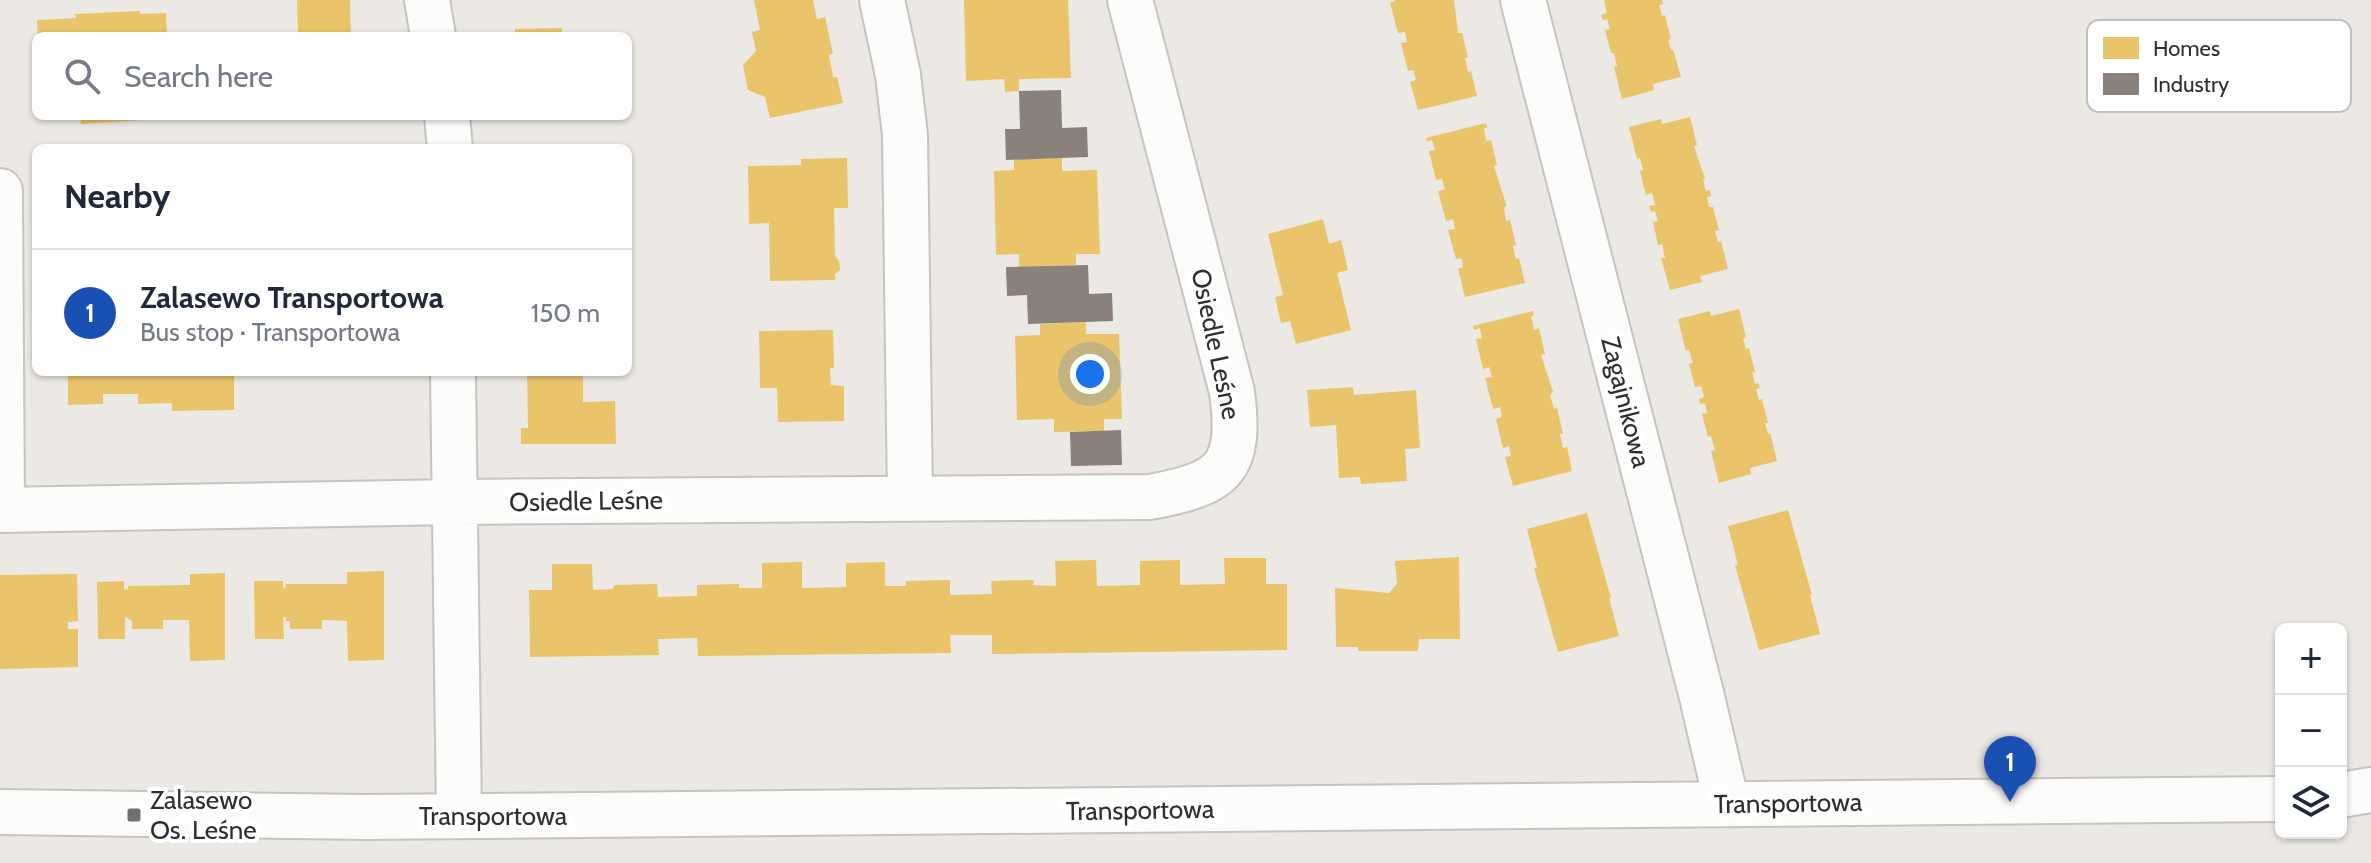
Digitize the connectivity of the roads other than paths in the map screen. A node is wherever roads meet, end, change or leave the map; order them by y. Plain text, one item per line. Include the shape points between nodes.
1 (427, 0) edge
2 (882, 0) edge
3 (1130, 0) edge
4 (1523, 0) edge
5 (432, 32) edge
6 (447, 120) edge
7 (450, 144) edge
8 (0, 191) edge
9 (453, 376) edge
10 (910, 498) junction
11 (454, 502) junction
12 (1, 510) edge
13 (2371, 790) edge
14 (2347, 796) edge
15 (2275, 799) edge
16 (2347, 799) edge
17 (2371, 803) edge
18 (1727, 804) junction
19 (0, 812) edge
20 (459, 816) junction

1 - 5 street
2 - 10 street via 905,135
3 - 10 street, Osiedle Leśne via 1232,392 1231,458 1223,470 1188,490 1150,497
4 - 18 street, Zagajnikowa
6 - 7 street
8 - 12 street, Osiedle Leśne
9 - 11 street
10 - 11 street, Osiedle Leśne
11 - 12 street, Osiedle Leśne
11 - 20 street
13 - 14 street
15 - 18 street, Transportowa
16 - 17 street
18 - 20 street, Transportowa
19 - 20 street, Transportowa

